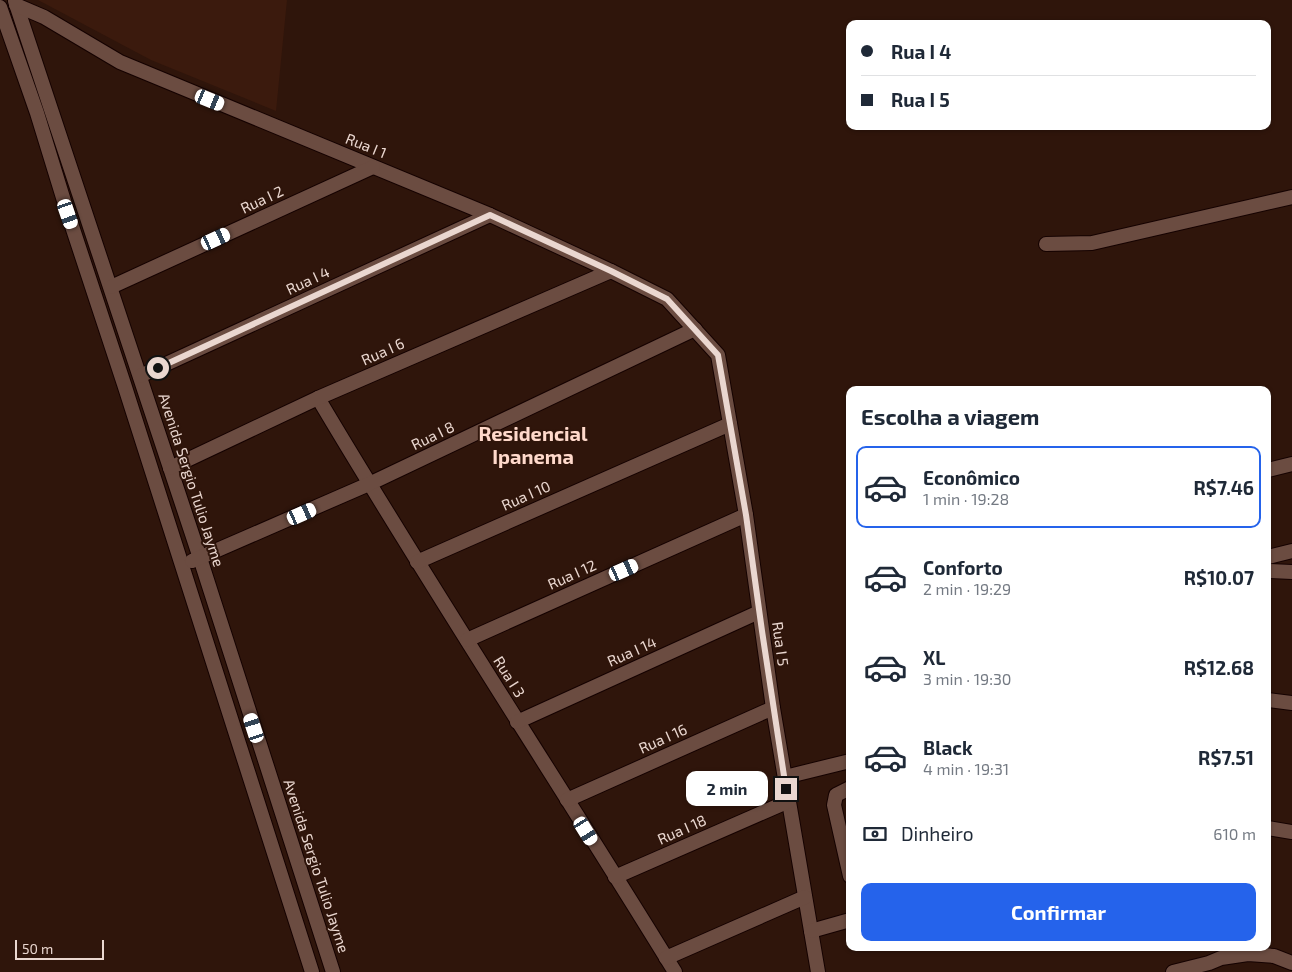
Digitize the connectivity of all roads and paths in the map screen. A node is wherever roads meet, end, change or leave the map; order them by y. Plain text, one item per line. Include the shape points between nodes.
1 (16, 2) edge
2 (0, 7) edge
3 (373, 167) junction
4 (1292, 197) edge
5 (490, 215) junction
6 (1046, 244) dead end
7 (611, 271) junction
8 (111, 287) junction
9 (695, 329) junction
10 (140, 376) junction
11 (318, 398) junction
12 (730, 424) junction
13 (1292, 464) edge
14 (170, 468) junction
15 (1271, 469) edge
16 (369, 484) junction
17 (746, 515) junction
18 (1292, 551) edge
19 (1271, 556) edge
20 (200, 558) junction
21 (417, 562) junction
22 (182, 565) junction
23 (1271, 571) edge
24 (1292, 572) edge
25 (759, 612) junction
26 (466, 640) junction
27 (1271, 700) edge
28 (1292, 702) edge
29 (773, 708) junction
30 (517, 722) junction
31 (846, 762) edge
32 (784, 777) junction
33 (846, 790) edge
34 (567, 800) junction
35 (788, 801) junction
36 (1271, 828) edge
37 (1292, 832) edge
38 (846, 858) edge
39 (615, 877) junction
40 (805, 897) junction
41 (846, 921) edge
42 (811, 931) junction
43 (666, 958) junction
44 (1292, 963) edge
45 (1208, 967) edge
46 (312, 972) edge
47 (333, 972) edge
48 (675, 972) edge
49 (818, 972) edge
50 (1173, 972) edge

1 - 3 street, Rua I 1 via 120,62
1 - 8 street, Avenida Sergio Tulio Jayme
2 - 22 street
3 - 5 street, Rua I 1
3 - 8 street, Rua I 2
4 - 6 street via 1092,244
5 - 7 street, Rua I 1
5 - 10 street, Rua I 4
7 - 9 street, Rua I 1 via 667,299
7 - 11 street, Rua I 6
8 - 10 street, Avenida Sergio Tulio Jayme
9 - 12 street, Rua I 5 via 718,355
9 - 16 street, Rua I 8
10 - 14 street, Avenida Sergio Tulio Jayme
11 - 14 street, Rua I 6
11 - 16 street, Rua I 3
12 - 17 street, Rua I 5
12 - 21 street, Rua I 10
13 - 15 street
14 - 20 street, Avenida Sergio Tulio Jayme
16 - 20 street, Rua I 8
16 - 21 street, Rua I 3
17 - 25 street, Rua I 5
17 - 26 street, Rua I 12
18 - 19 street
20 - 22 street, Rua I 8
20 - 47 street, Avenida Sergio Tulio Jayme
21 - 26 street, Rua I 3
22 - 46 street
23 - 24 street
25 - 29 street, Rua I 5
25 - 30 street, Rua I 14
26 - 30 street, Rua I 3
27 - 28 street
29 - 32 street, Rua I 5
29 - 34 street, Rua I 16
30 - 34 street, Rua I 3
31 - 32 street
32 - 35 street, Rua I 5
33 - 38 street via 836,795 834,804
34 - 39 street, Rua I 3
35 - 39 street, Rua I 18
35 - 40 street, Rua I 5
36 - 37 street
39 - 43 street, Rua I 3
40 - 42 street, Rua I 5
40 - 43 street
41 - 42 street
42 - 49 street, Rua I 5
43 - 48 street, Rua I 3
44 - 45 street via 1274,956 1248,954 1228,957
45 - 50 street

